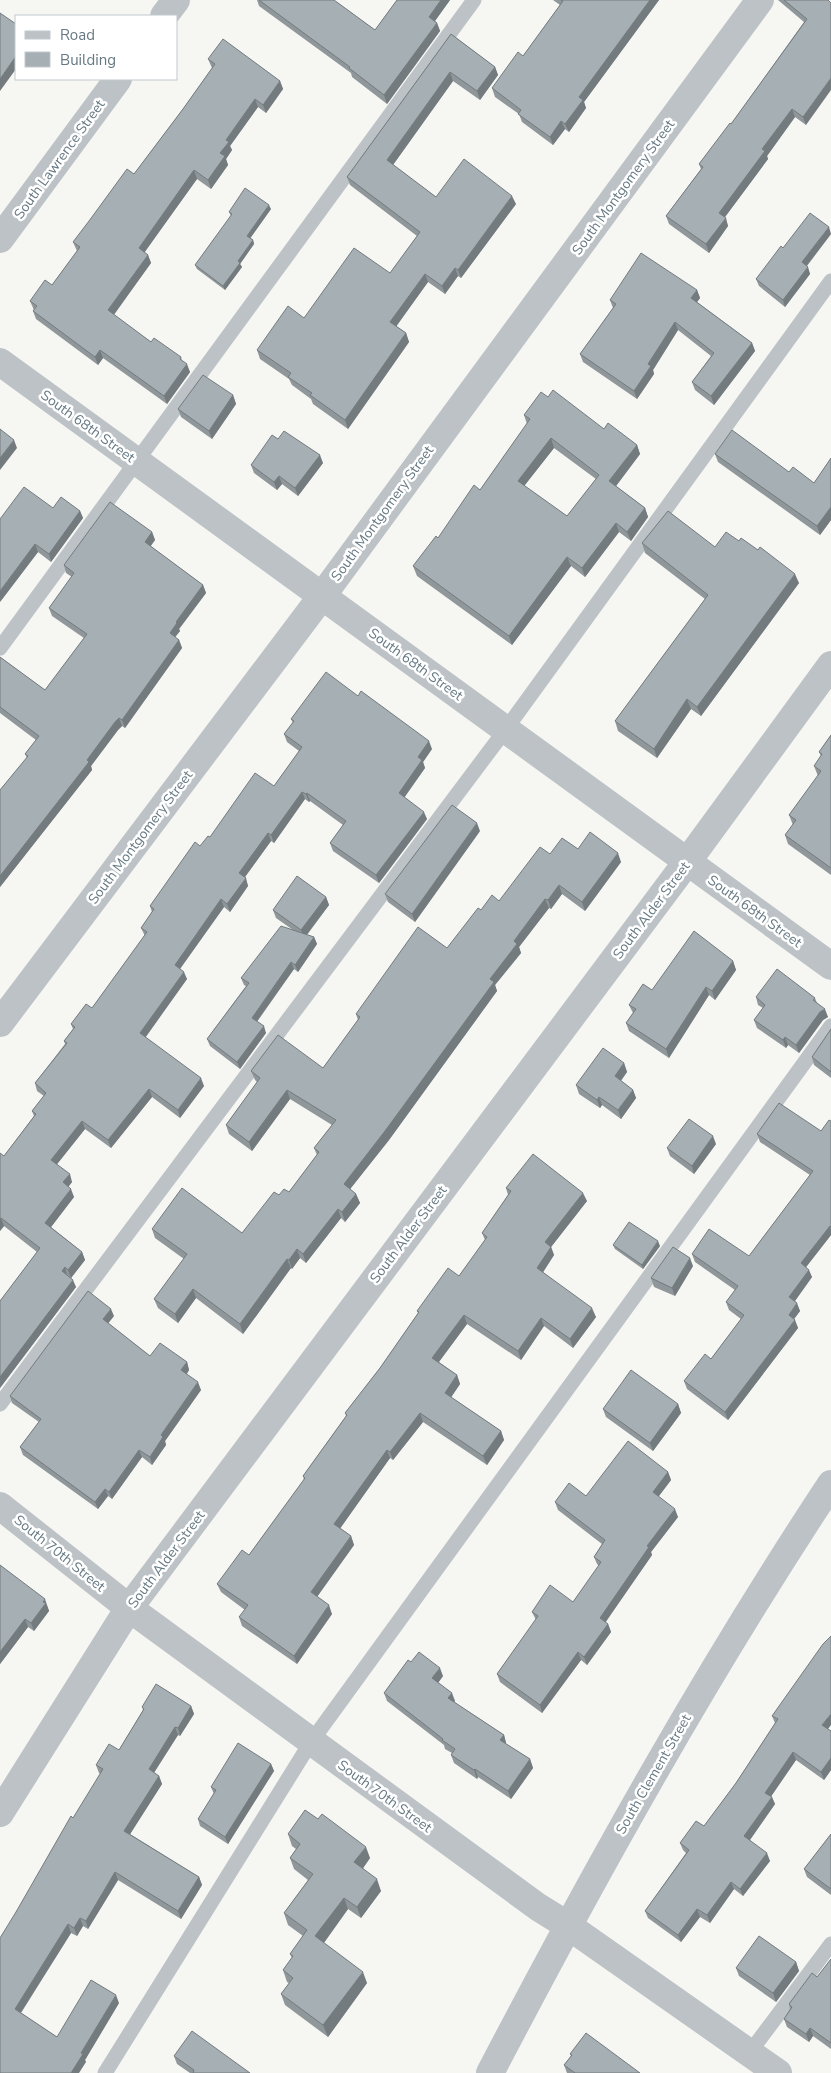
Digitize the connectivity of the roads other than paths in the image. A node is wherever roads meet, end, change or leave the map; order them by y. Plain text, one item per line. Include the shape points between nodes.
1 (176, 0) edge
2 (474, 0) edge
3 (760, 0) edge
4 (165, 15) edge
5 (117, 80) edge
6 (0, 240) edge
7 (831, 281) edge
8 (0, 362) edge
9 (137, 462) junction
10 (322, 596) junction
11 (0, 648) edge
12 (831, 665) edge
13 (506, 729) junction
14 (687, 862) junction
15 (831, 966) edge
16 (0, 1023) edge
17 (831, 1026) edge
18 (0, 1404) edge
19 (831, 1484) edge
20 (0, 1506) edge
21 (129, 1608) junction
22 (311, 1742) junction
23 (0, 1813) edge
24 (567, 1925) junction
25 (831, 1944) edge
26 (750, 2052) junction
27 (105, 2073) edge
28 (490, 2073) edge
29 (778, 2073) edge

1 - 4 street
2 - 9 lane
3 - 10 street, South Montgomery Street
5 - 6 street, South Lawrence Street
7 - 13 lane
8 - 9 street, South 68th Street
9 - 10 street, South 68th Street
9 - 11 lane
10 - 13 street, South 68th Street
10 - 16 street, South Montgomery Street
12 - 14 street, South Alder Street
13 - 14 street, South 68th Street
13 - 18 lane
14 - 15 street, South 68th Street
14 - 21 street, South Alder Street
17 - 22 lane
19 - 24 street, South Clement Street via 670,1744
20 - 21 street, South 70th Street
21 - 22 street, South 70th Street
21 - 23 street, South Alder Street
22 - 24 street, South 70th Street
22 - 27 lane
24 - 26 street, South 70th Street
24 - 28 street, South Clement Street
25 - 26 lane
26 - 29 street, South 70th Street

